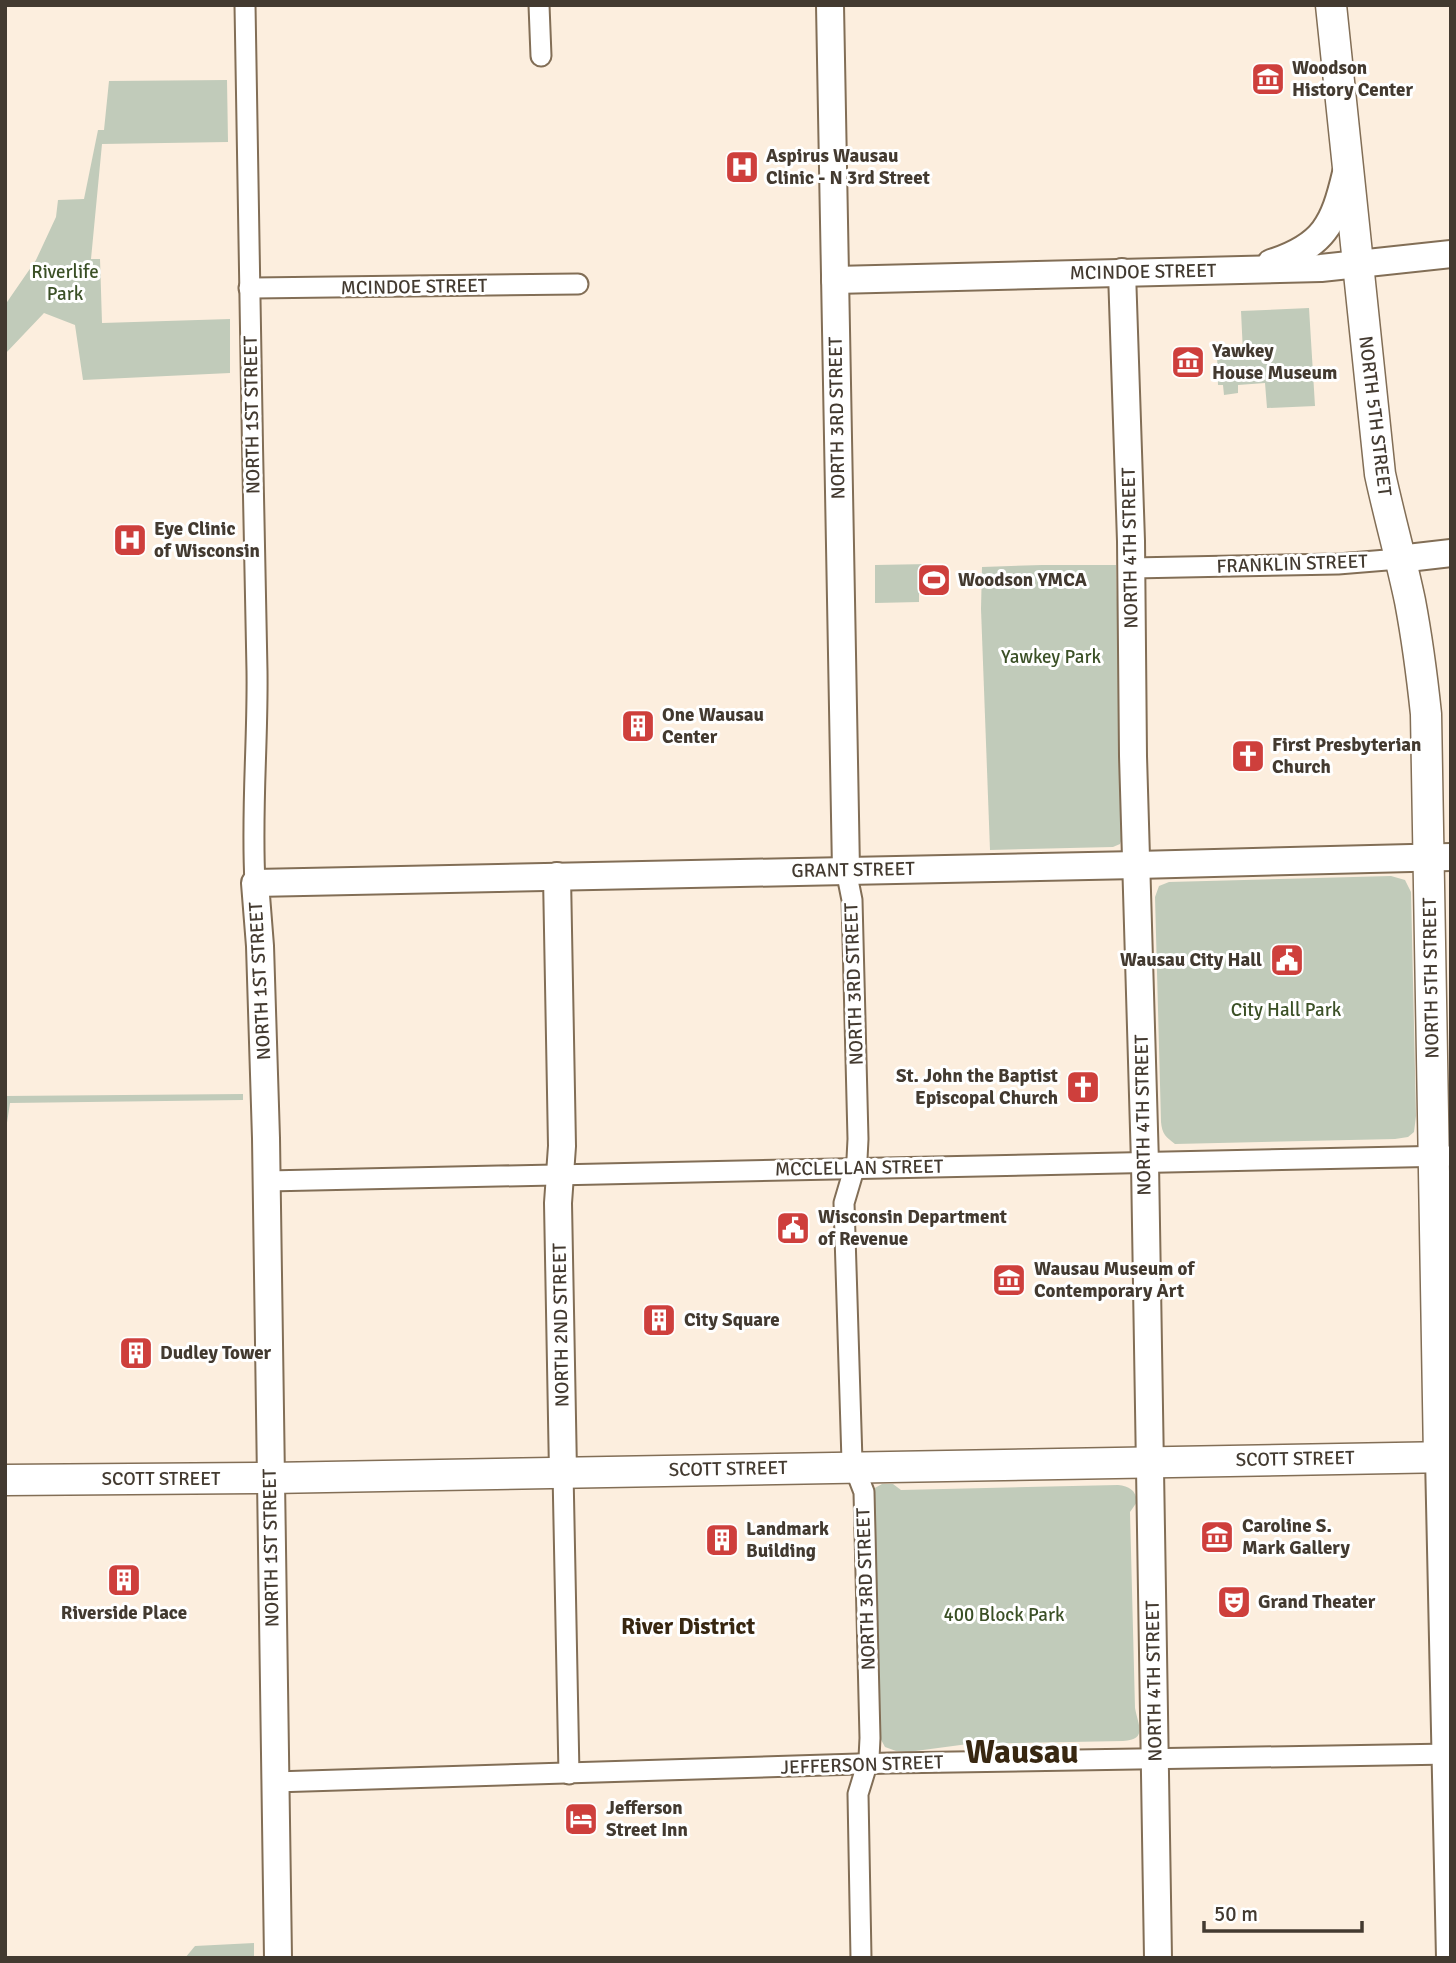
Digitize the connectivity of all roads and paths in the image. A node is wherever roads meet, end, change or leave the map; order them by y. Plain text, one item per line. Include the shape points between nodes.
1 (245, 5) edge
2 (539, 5) edge
3 (830, 5) edge
4 (1331, 5) edge
5 (541, 56) dead end
6 (1348, 166) junction
7 (1451, 254) edge
8 (1359, 265) junction
9 (1250, 270) junction
10 (1122, 272) junction
11 (835, 279) junction
12 (578, 284) dead end
13 (249, 288) junction
14 (1451, 553) edge
15 (1399, 559) junction
16 (1132, 568) junction
17 (1440, 857) edge
18 (1137, 865) junction
19 (846, 870) junction
20 (557, 876) junction
21 (255, 883) junction
22 (1442, 1156) edge
23 (1145, 1163) junction
24 (854, 1168) junction
25 (559, 1175) junction
26 (267, 1181) junction
27 (1445, 1457) edge
28 (1149, 1461) junction
29 (853, 1467) junction
30 (563, 1472) junction
31 (270, 1478) junction
32 (5, 1480) edge
33 (1448, 1754) edge
34 (1155, 1758) junction
35 (867, 1764) junction
36 (569, 1774) junction
37 (274, 1782) junction
38 (278, 1958) edge
39 (860, 1958) edge
40 (1158, 1958) edge
41 (1450, 1958) edge

1 - 13 street, NORTH 1ST STREET
2 - 5 street
3 - 11 street, NORTH 3RD STREET
4 - 6 main road, NORTH 5TH STREET
6 - 8 main road, NORTH 5TH STREET
6 - 9 street via 1335,214 1315,241
7 - 8 street, MCINDOE STREET
8 - 9 street, MCINDOE STREET
8 - 15 main road, NORTH 5TH STREET via 1380,474
9 - 10 street, MCINDOE STREET
10 - 11 street, MCINDOE STREET
10 - 16 street, NORTH 4TH STREET
11 - 19 street, NORTH 3RD STREET
12 - 13 street, MCINDOE STREET
13 - 21 street, NORTH 1ST STREET via 257,700
14 - 15 street, FRANKLIN STREET
15 - 16 street, FRANKLIN STREET
15 - 17 main road, NORTH 5TH STREET via 1423,682
16 - 18 street, NORTH 4TH STREET
17 - 18 street, GRANT STREET
17 - 22 main road, NORTH 5TH STREET
18 - 19 street, GRANT STREET
18 - 23 street, NORTH 4TH STREET
19 - 20 street, GRANT STREET
19 - 24 street, NORTH 3RD STREET via 852,900 858,1111
20 - 21 street, GRANT STREET
20 - 25 street, NORTH 2ND STREET
21 - 26 street, NORTH 1ST STREET
22 - 23 street, MCCLELLAN STREET
22 - 27 main road, NORTH 5TH STREET
23 - 24 street, MCCLELLAN STREET
23 - 28 street, NORTH 4TH STREET
24 - 25 street, MCCLELLAN STREET
24 - 29 street, NORTH 3RD STREET via 844,1203
25 - 26 street, MCCLELLAN STREET
25 - 30 street, NORTH 2ND STREET
26 - 31 street, NORTH 1ST STREET
27 - 28 main road, SCOTT STREET
27 - 33 street, NORTH 5TH STREET
28 - 29 main road, SCOTT STREET
28 - 34 street, NORTH 4TH STREET
29 - 30 main road, SCOTT STREET
29 - 35 street, NORTH 3RD STREET via 864,1492
30 - 31 main road, SCOTT STREET
30 - 36 street, NORTH 2ND STREET
31 - 32 main road, SCOTT STREET
31 - 37 street, NORTH 1ST STREET
33 - 34 street, JEFFERSON STREET
33 - 41 street, NORTH 5TH STREET
34 - 35 street, JEFFERSON STREET
34 - 40 street, NORTH 4TH STREET
35 - 36 street, JEFFERSON STREET
35 - 39 street, NORTH 3RD STREET via 858,1794
36 - 37 street, JEFFERSON STREET
37 - 38 street, NORTH 1ST STREET

